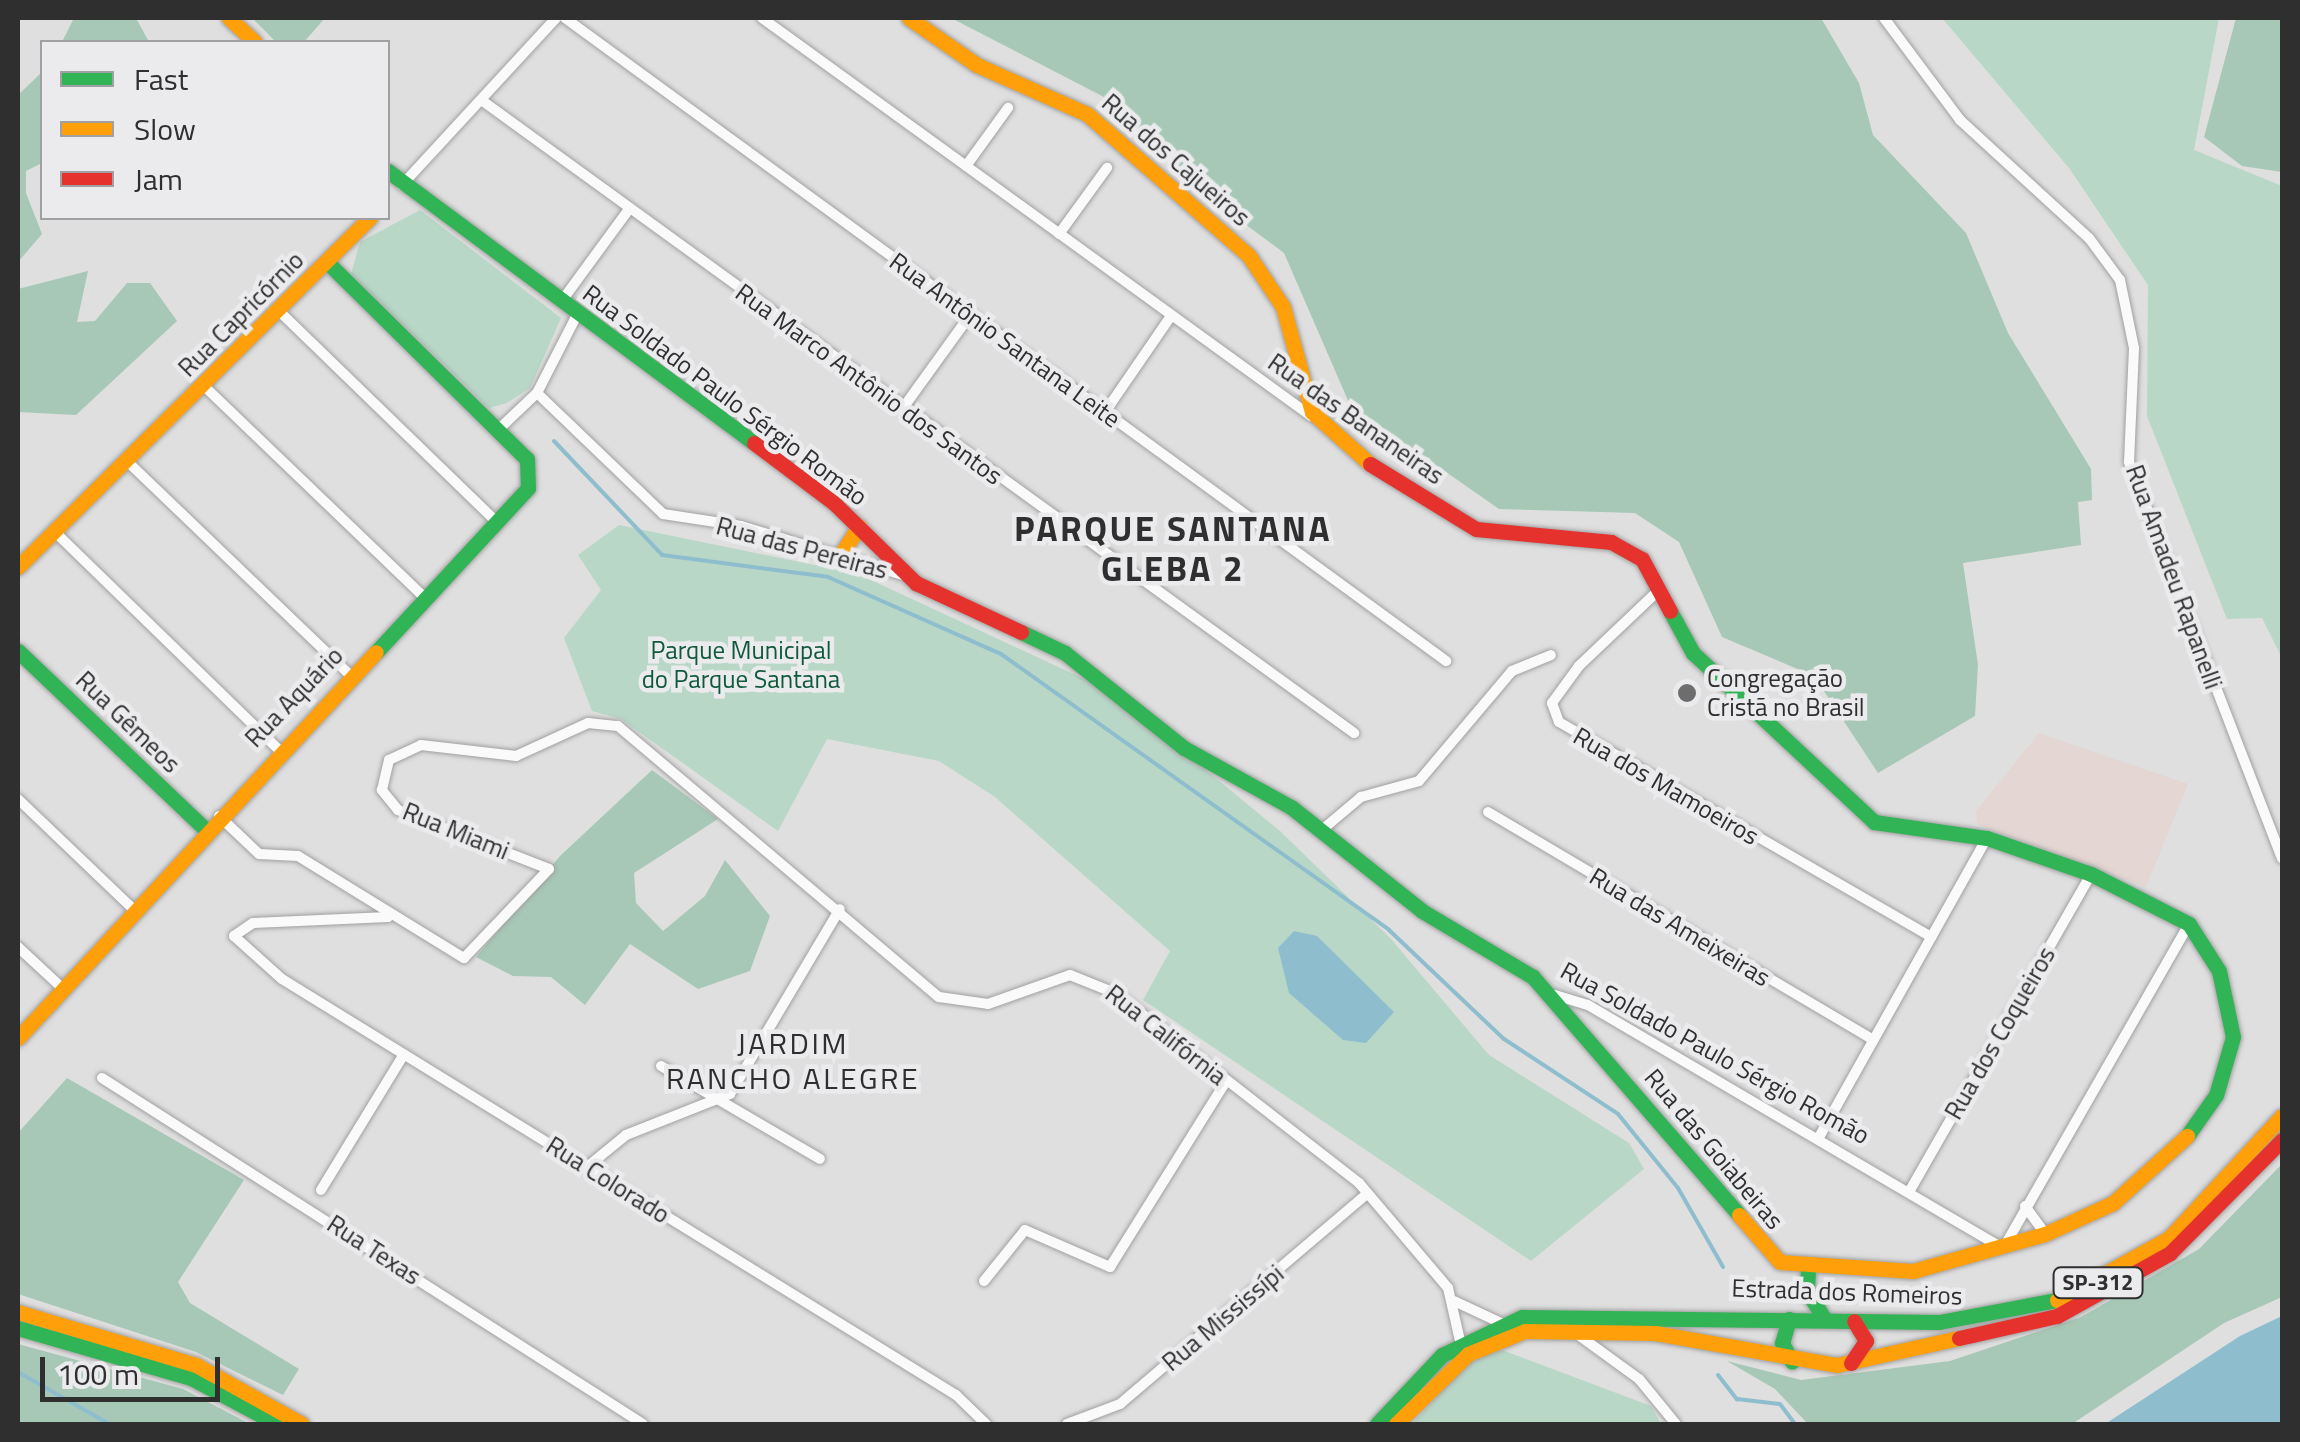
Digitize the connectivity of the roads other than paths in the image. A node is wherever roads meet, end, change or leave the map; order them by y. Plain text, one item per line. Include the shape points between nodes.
1 (229, 18) edge
2 (556, 18) edge
3 (564, 18) edge
4 (762, 18) edge
5 (908, 18) edge
6 (1884, 18) edge
7 (253, 40) edge
8 (484, 102) junction
9 (1008, 108) dead end
10 (966, 166) junction
11 (1107, 168) dead end
12 (390, 173) edge
13 (402, 186) junction
14 (390, 198) edge
15 (630, 210) junction
16 (368, 220) edge
17 (1060, 234) junction
18 (327, 262) junction
19 (561, 302) junction
20 (279, 311) junction
21 (970, 314) junction
22 (577, 315) junction
23 (1170, 316) junction
24 (204, 386) junction
25 (537, 393) junction
26 (903, 408) junction
27 (1105, 412) junction
28 (1320, 423) junction
29 (499, 429) junction
30 (130, 464) junction
31 (497, 522) junction
32 (859, 526) junction
33 (56, 533) junction
34 (841, 554) junction
35 (18, 568) edge
36 (906, 576) junction
37 (1662, 588) junction
38 (424, 597) junction
39 (18, 651) edge
40 (1551, 654) dead end
41 (1446, 661) dead end
42 (350, 675) junction
43 (597, 722) joint
44 (1354, 733) dead end
45 (278, 749) junction
46 (18, 798) edge
47 (1488, 812) dead end
48 (218, 815) junction
49 (205, 829) junction
50 (1323, 829) junction
51 (1987, 838) junction
52 (2282, 859) edge
53 (2091, 874) junction
54 (132, 908) junction
55 (840, 909) junction
56 (389, 917) junction
57 (2189, 924) junction
58 (1931, 937) junction
59 (18, 947) edge
60 (61, 987) junction
61 (1555, 995) junction
62 (1588, 1005) junction
63 (1582, 1028) junction
64 (18, 1038) edge
65 (1873, 1040) junction
66 (404, 1054) junction
67 (661, 1066) dead end
68 (102, 1078) dead end
69 (1226, 1083) junction
70 (718, 1102) junction
71 (2282, 1116) edge
72 (1818, 1139) junction
73 (2282, 1140) edge
74 (820, 1159) dead end
75 (587, 1166) junction
76 (320, 1190) dead end
77 (1910, 1192) junction
78 (1368, 1194) junction
79 (2025, 1206) junction
80 (2045, 1234) junction
81 (2002, 1247) junction
82 (1808, 1270) junction
83 (984, 1281) dead end
84 (1807, 1291) junction
85 (1454, 1301) junction
86 (18, 1312) edge
87 (1789, 1319) junction
88 (1824, 1320) junction
89 (1854, 1321) junction
90 (1500, 1322) junction
91 (18, 1328) edge
92 (1568, 1328) junction
93 (1460, 1341) junction
94 (1792, 1362) junction
95 (1851, 1363) junction
96 (277, 1424) edge
97 (302, 1424) edge
98 (643, 1424) edge
99 (986, 1424) edge
100 (1067, 1424) edge
101 (1378, 1424) edge
102 (1396, 1424) edge
103 (1676, 1424) edge

1 - 7 street
2 - 8 street
3 - 21 street, Rua Antônio Santana Leite
4 - 10 street, Rua das Bananeiras
5 - 28 street, Rua dos Cajueiros via 976,65 1087,114 1249,256 1283,307
6 - 52 street, Rua Amadeu Rapanelli via 1948,107 2089,238 2120,280 2134,348 2128,462
8 - 13 street
8 - 15 street, Rua Marco Antônio dos Santos
9 - 10 street
10 - 17 street, Rua das Bananeiras
11 - 17 street
12 - 13 street, Rua Soldado Paulo Sérgio Romão
13 - 14 street
13 - 19 street, Rua Soldado Paulo Sérgio Romão
15 - 19 street
15 - 26 street, Rua Marco Antônio dos Santos
16 - 18 street
17 - 23 street, Rua das Bananeiras
18 - 20 street, Rua Capricórnio
18 - 29 street, Rua Capricórnio
19 - 22 street, Rua Soldado Paulo Sérgio Romão
20 - 24 street, Rua Capricórnio
20 - 31 street
21 - 26 street
21 - 27 street, Rua Antônio Santana Leite
22 - 25 street
22 - 32 street, Rua Soldado Paulo Sérgio Romão
23 - 27 street
23 - 28 street, Rua das Bananeiras
24 - 30 street, Rua Capricórnio
24 - 38 street
25 - 29 street
25 - 34 street, Rua das Pereiras via 663,514
26 - 44 street, Rua Marco Antônio dos Santos
27 - 41 street, Rua Antônio Santana Leite
28 - 37 street, Rua das Bananeiras via 1476,529 1620,544
29 - 31 street, Rua Aquário via 527,458 532,480
30 - 33 street, Rua Capricórnio
30 - 42 street
31 - 38 street, Rua Aquário
32 - 34 street
32 - 36 street, Rua Soldado Paulo Sérgio Romão
33 - 35 street, Rua Capricórnio
33 - 45 street
34 - 36 street, Rua das Pereiras
36 - 50 street, Rua Soldado Paulo Sérgio Romão via 1066,654 1184,748
37 - 51 street, Rua das Bananeiras via 1693,653 1874,822
37 - 58 street, Rua dos Mamoeiros via 1580,666 1552,703 1559,722
38 - 42 street, Rua Aquário
39 - 49 street, Rua Gêmeos
40 - 50 street via 1512,671 1419,781 1362,796
42 - 45 street, Rua Aquário
43 - 55 street, Rua Califórnia via 647,748
43 - 56 street, Rua Miami via 516,756 407,747 383,769 382,790 398,810 549,869 464,958
45 - 48 street, Rua Aquário
46 - 54 street
47 - 65 street, Rua das Ameixeiras
48 - 49 street, Rua Aquário
48 - 56 street via 260,854 298,856
49 - 54 street, Rua Aquário
50 - 61 street, Rua Soldado Paulo Sérgio Romão via 1422,911
51 - 53 street, Rua das Bananeiras
51 - 58 street
53 - 57 street, Rua das Bananeiras
53 - 77 street, Rua dos Coqueiros
54 - 60 street, Rua Aquário
55 - 69 street, Rua Califórnia via 948,1002 988,1004 1079,977 1114,993
55 - 70 street via 741,1080
56 - 66 street, Rua Colorado via 253,923 235,932 260,964
57 - 79 street
57 - 80 street via 2214,960 2231,1018 2216,1096 2133,1188
58 - 65 street
59 - 60 street
60 - 64 street, Rua Aquário
61 - 62 street, Rua Soldado Paulo Sérgio Romão
61 - 63 street, Rua das Goiabeiras
62 - 63 street
62 - 72 street, Rua Soldado Paulo Sérgio Romão
63 - 82 street, Rua das Goiabeiras via 1780,1262
65 - 72 street
66 - 75 street, Rua Colorado
66 - 76 street
67 - 70 street
68 - 98 street, Rua Texas
69 - 78 street, Rua Califórnia
69 - 83 street via 1110,1267 1025,1230
70 - 74 street
70 - 75 street via 626,1135
71 - 89 street, Estrada dos Romeiros / SP-312 via 2169,1238 2088,1288 2002,1318
72 - 77 street, Rua Soldado Paulo Sérgio Romão
73 - 95 street, Estrada dos Romeiros / SP-312 via 2194,1232 2106,1294 2031,1324
75 - 99 street, Rua Colorado via 956,1395
77 - 81 street, Rua Soldado Paulo Sérgio Romão
78 - 85 street, Rua Califórnia
78 - 100 street, Rua Mississípi via 1120,1404
79 - 80 street
79 - 81 street
80 - 81 street, Rua das Goiabeiras
81 - 82 street, Rua das Goiabeiras via 1914,1271
82 - 84 street
84 - 87 street
84 - 88 street
85 - 90 street, Rua Califórnia
85 - 93 street
86 - 97 street via 196,1366
87 - 88 street, Estrada dos Romeiros / SP-312
87 - 90 street, Estrada dos Romeiros / SP-312 via 1585,1313
87 - 94 street via 1782,1343
88 - 89 street, Estrada dos Romeiros / SP-312
89 - 95 street via 1866,1342
90 - 93 street, Estrada dos Romeiros / SP-312
91 - 96 street via 191,1378
92 - 94 street, Estrada dos Romeiros / SP-312 via 1686,1336
92 - 102 street, Estrada dos Romeiros / SP-312 via 1505,1336 1468,1354
92 - 103 street via 1638,1379
93 - 101 street, Estrada dos Romeiros / SP-312
94 - 95 street, Estrada dos Romeiros / SP-312

